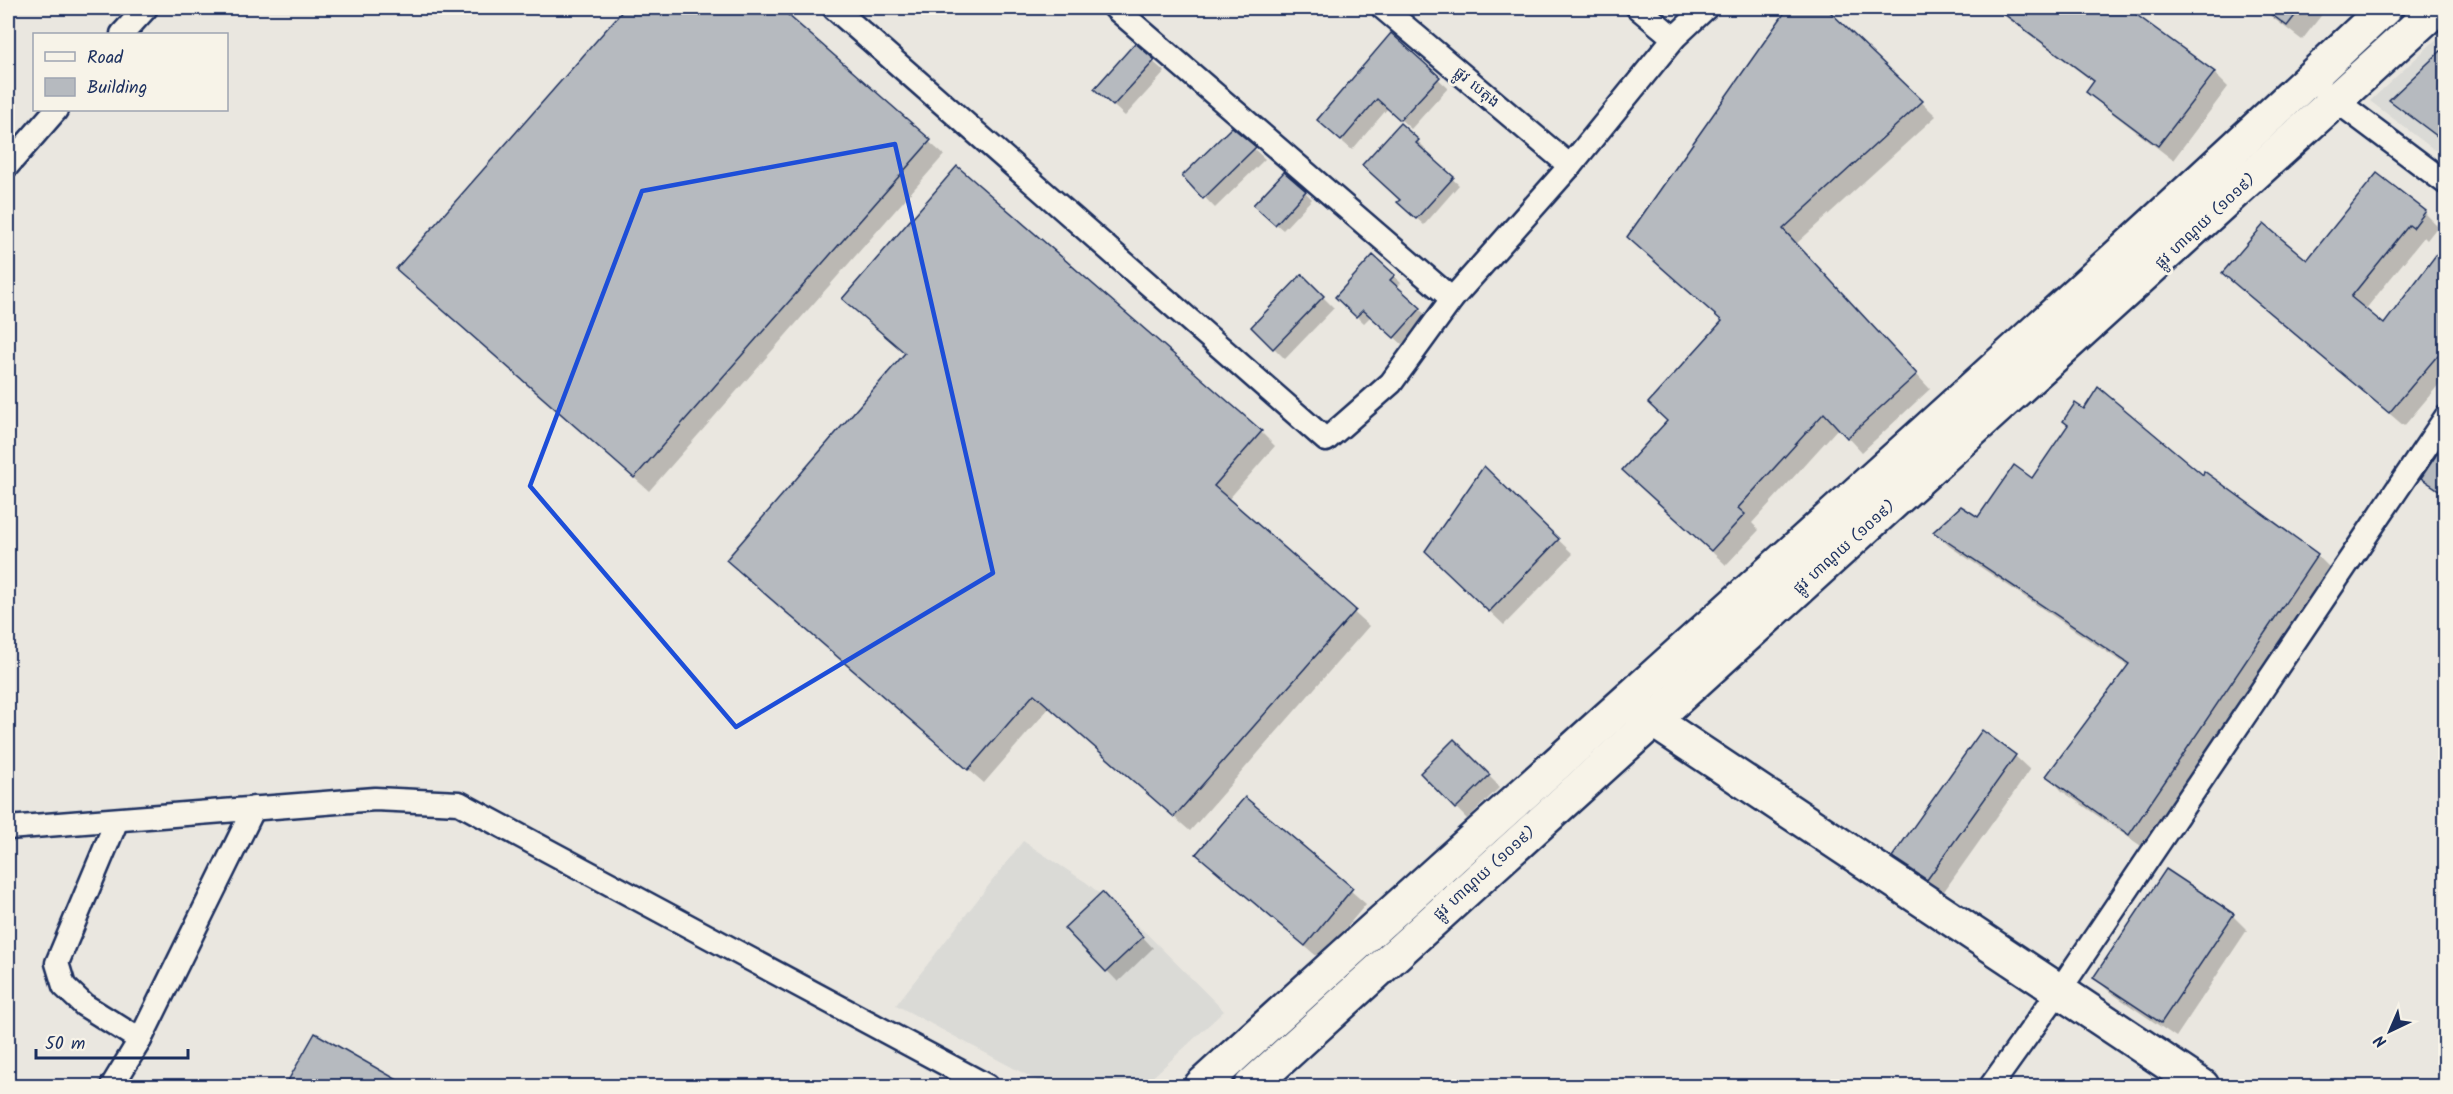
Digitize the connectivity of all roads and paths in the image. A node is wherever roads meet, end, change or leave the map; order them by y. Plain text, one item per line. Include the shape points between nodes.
1 (146, 8) edge
2 (834, 8) edge
3 (1115, 8) edge
4 (1383, 8) edge
5 (1638, 8) edge
6 (1706, 8) edge
7 (2385, 8) edge
8 (2437, 8) edge
9 (123, 33) edge
10 (1674, 38) junction
11 (2308, 80) junction
12 (2337, 100) junction
13 (55, 111) edge
14 (8, 165) edge
15 (1570, 166) junction
16 (2445, 183) edge
17 (1452, 299) junction
18 (2445, 417) edge
19 (1625, 702) junction
20 (1652, 720) junction
21 (254, 808) junction
22 (117, 820) junction
23 (8, 828) edge
24 (2059, 991) junction
25 (140, 1040) junction
26 (112, 1086) edge
27 (987, 1086) edge
28 (1201, 1086) edge
29 (1251, 1086) edge
30 (1990, 1086) edge
31 (2202, 1086) edge

1 - 9 street
2 - 17 street via 1326,440 1391,383
3 - 17 street
4 - 15 street, ផ្លូវ បេតុង
5 - 10 street
6 - 10 street
7 - 11 main road
8 - 12 main road, ផ្លូវ ហាណូយ (១០១៩)
10 - 15 street
11 - 12 street
11 - 19 main road
12 - 16 street
12 - 20 main road, ផ្លូវ ហាណូយ (១០១៩)
13 - 14 street
15 - 17 street
18 - 24 street
19 - 20 main road
19 - 28 main road
20 - 24 main road
20 - 29 main road, ផ្លូវ ហាណូយ (១០១៩)
21 - 22 street
21 - 25 street
21 - 27 street via 375,799 459,803
22 - 23 street
22 - 25 street via 57,963 64,986 84,1005
24 - 30 street
24 - 31 main road
25 - 26 street

